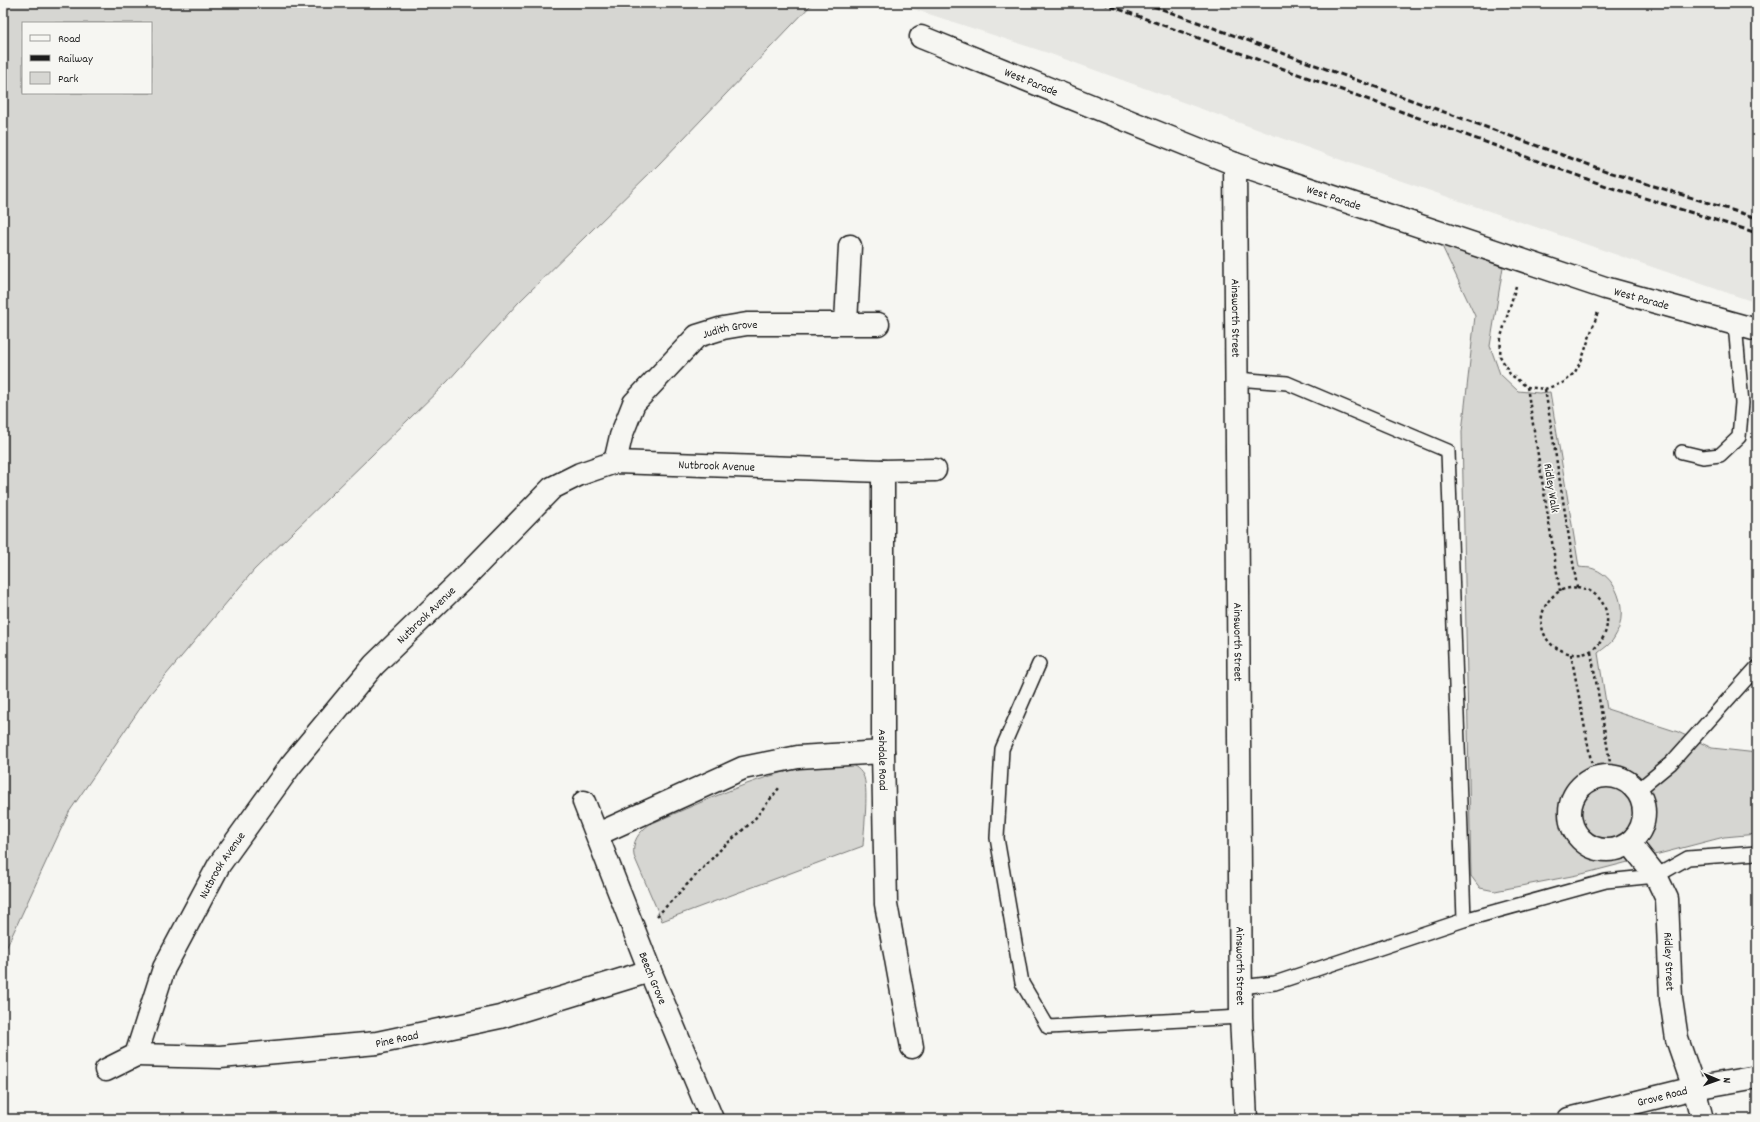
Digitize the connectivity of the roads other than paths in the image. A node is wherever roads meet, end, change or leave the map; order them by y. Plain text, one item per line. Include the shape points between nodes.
1 (921, 36) dead end
2 (1235, 164) junction
3 (850, 246) dead end
4 (846, 323) junction
5 (878, 324) dead end
6 (1735, 324) junction
7 (1757, 330) edge
8 (1237, 379) junction
9 (1682, 452) dead end
10 (615, 462) junction
11 (935, 470) dead end
12 (883, 471) junction
13 (1039, 664) dead end
14 (1757, 667) edge
15 (883, 752) junction
16 (1637, 791) junction
17 (584, 802) dead end
18 (598, 834) junction
19 (1630, 843) junction
20 (1757, 853) edge
21 (1656, 876) junction
22 (1464, 920) junction
23 (650, 971) junction
24 (1241, 987) junction
25 (1241, 1017) junction
26 (912, 1047) dead end
27 (136, 1055) junction
28 (106, 1070) dead end
29 (1757, 1078) edge
30 (1694, 1088) junction
31 (712, 1119) edge
32 (1246, 1119) edge
33 (1569, 1119) edge
34 (1702, 1119) edge

1 - 2 street, West Parade
2 - 6 street, West Parade via 1605,288
2 - 8 street, Ainsworth Street
3 - 4 street
4 - 5 street, Judith Grove
4 - 10 street, Judith Grove via 747,324 697,336 634,403 621,436
6 - 7 street, West Parade
6 - 9 lane via 1742,403 1739,438 1720,455 1703,457
8 - 22 lane via 1287,383 1448,451
8 - 24 street, Ainsworth Street
10 - 12 street, Nutbrook Avenue
10 - 27 street, Nutbrook Avenue via 580,474 552,488 374,665 291,765 215,872 164,968
11 - 12 street, Nutbrook Avenue
12 - 15 street, Ashdale Road
13 - 25 lane via 1002,749 996,838 1022,983 1048,1027
14 - 16 lane via 1671,763
15 - 18 street via 798,757 743,768
15 - 26 street, Ashdale Road via 886,904
16 - 19 street via 1642,797 1645,810 1644,823 1639,834
16 - 19 street via 1634,786 1603,776 1583,784 1574,795 1570,814 1572,827 1579,837 1593,848 1605,851 1618,849
17 - 18 street, Beech Grove
18 - 23 street, Beech Grove
19 - 21 street, Ridley Street
20 - 21 lane via 1688,858
21 - 22 lane via 1606,881
21 - 30 street, Ridley Street via 1667,899 1671,1000 1677,1040
22 - 24 lane via 1275,983
23 - 27 street, Pine Road via 500,1017 376,1043 220,1057
23 - 31 street, Beech Grove
24 - 25 street, Ainsworth Street
25 - 32 street, Ainsworth Street
27 - 28 street
29 - 30 street, Grove Road
30 - 33 street, Grove Road
30 - 34 street, Ridley Street

